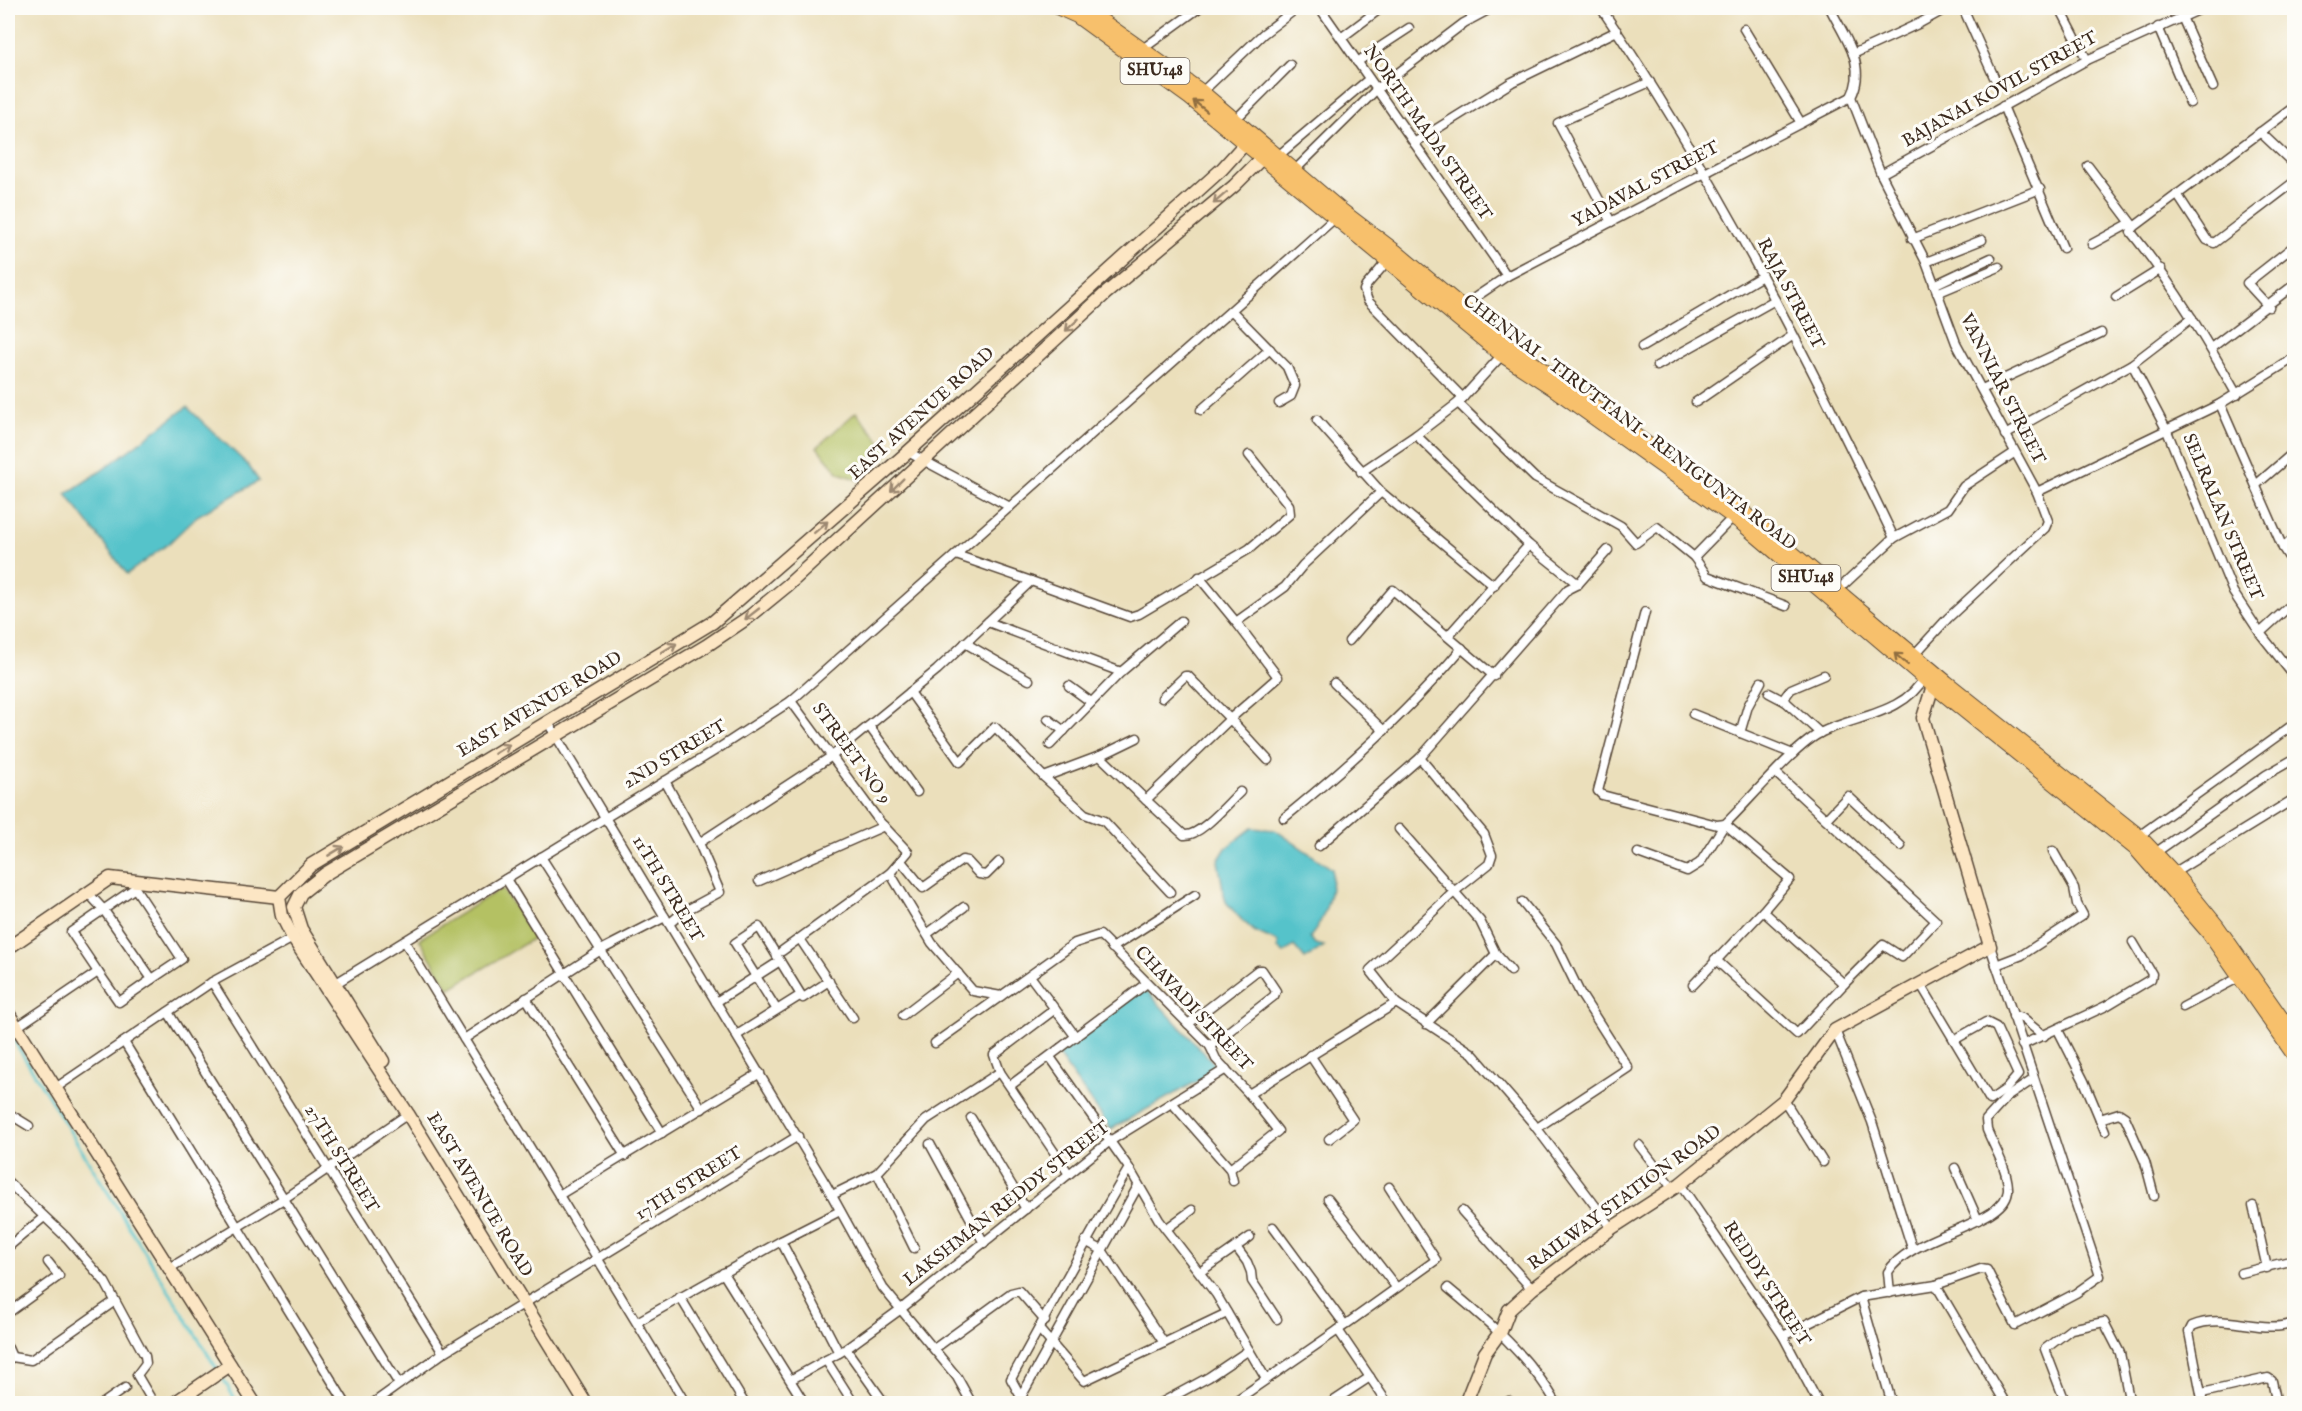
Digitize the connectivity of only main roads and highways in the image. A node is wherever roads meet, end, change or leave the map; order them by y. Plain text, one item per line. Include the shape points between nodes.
1 (1059, 8) edge
2 (1084, 8) edge
3 (1248, 139) junction
4 (1270, 155) junction
5 (1457, 311) junction
6 (1931, 676) junction
7 (317, 862) junction
8 (325, 874) junction
9 (2170, 876) junction
10 (279, 897) junction
11 (8, 948) edge
12 (330, 986) junction
13 (8, 1013) edge
14 (2295, 1036) edge
15 (2295, 1055) edge
16 (527, 1302) junction
17 (226, 1368) junction
18 (172, 1404) edge
19 (255, 1404) edge
20 (586, 1404) edge
21 (594, 1404) edge
22 (1465, 1404) edge

3 -> 1 main road, CHENNAI - TIRUTTANI - RENIGUNTA ROAD / SHU148 via 1077,16
2 - 3 main road, CHENNAI - TIRUTTANI - RENIGUNTA ROAD / SHU148 via 1202,92 1235,120
3 - 4 main road, CHENNAI - TIRUTTANI - RENIGUNTA ROAD / SHU148
7 -> 3 main road, EAST AVENUE ROAD via 712,622 908,452 1222,169
4 - 5 main road, CHENNAI - TIRUTTANI - RENIGUNTA ROAD / SHU148 via 1294,171
4 - 5 main road, CHENNAI - TIRUTTANI - RENIGUNTA ROAD / SHU148 via 1334,219
4 -> 8 main road, EAST AVENUE ROAD via 1105,294 749,617 557,737
6 -> 5 main road, CHENNAI - TIRUTTANI - RENIGUNTA ROAD / SHU148 via 1733,518 1502,355
5 - 6 main road, CHENNAI - TIRUTTANI - RENIGUNTA ROAD / SHU148 via 1746,514 1914,655
6 - 9 main road, CHENNAI - TIRUTTANI - RENIGUNTA ROAD / SHU148
6 - 9 main road, CHENNAI - TIRUTTANI - RENIGUNTA ROAD / SHU148 via 2139,836
6 - 22 main road, RAILWAY STATION ROAD via 1923,718 1990,945 1835,1030 1784,1100 1677,1187 1612,1228 1532,1289 1509,1310 1501,1331 1485,1353
7 - 8 main road
7 - 10 main road, EAST AVENUE ROAD
8 - 12 main road, EAST AVENUE ROAD via 301,893 294,907
9 - 14 main road, CHENNAI - TIRUTTANI - RENIGUNTA ROAD / SHU148 via 2217,926
9 - 15 main road, CHENNAI - TIRUTTANI - RENIGUNTA ROAD / SHU148
10 - 11 main road via 110,878
10 - 12 main road, EAST AVENUE ROAD via 282,916 294,938
12 - 16 main road, EAST AVENUE ROAD
12 - 16 main road, EAST AVENUE ROAD
13 - 17 main road via 170,1268
16 - 20 main road, EAST AVENUE ROAD
16 - 21 main road, EAST AVENUE ROAD
17 - 18 main road
17 - 19 main road

